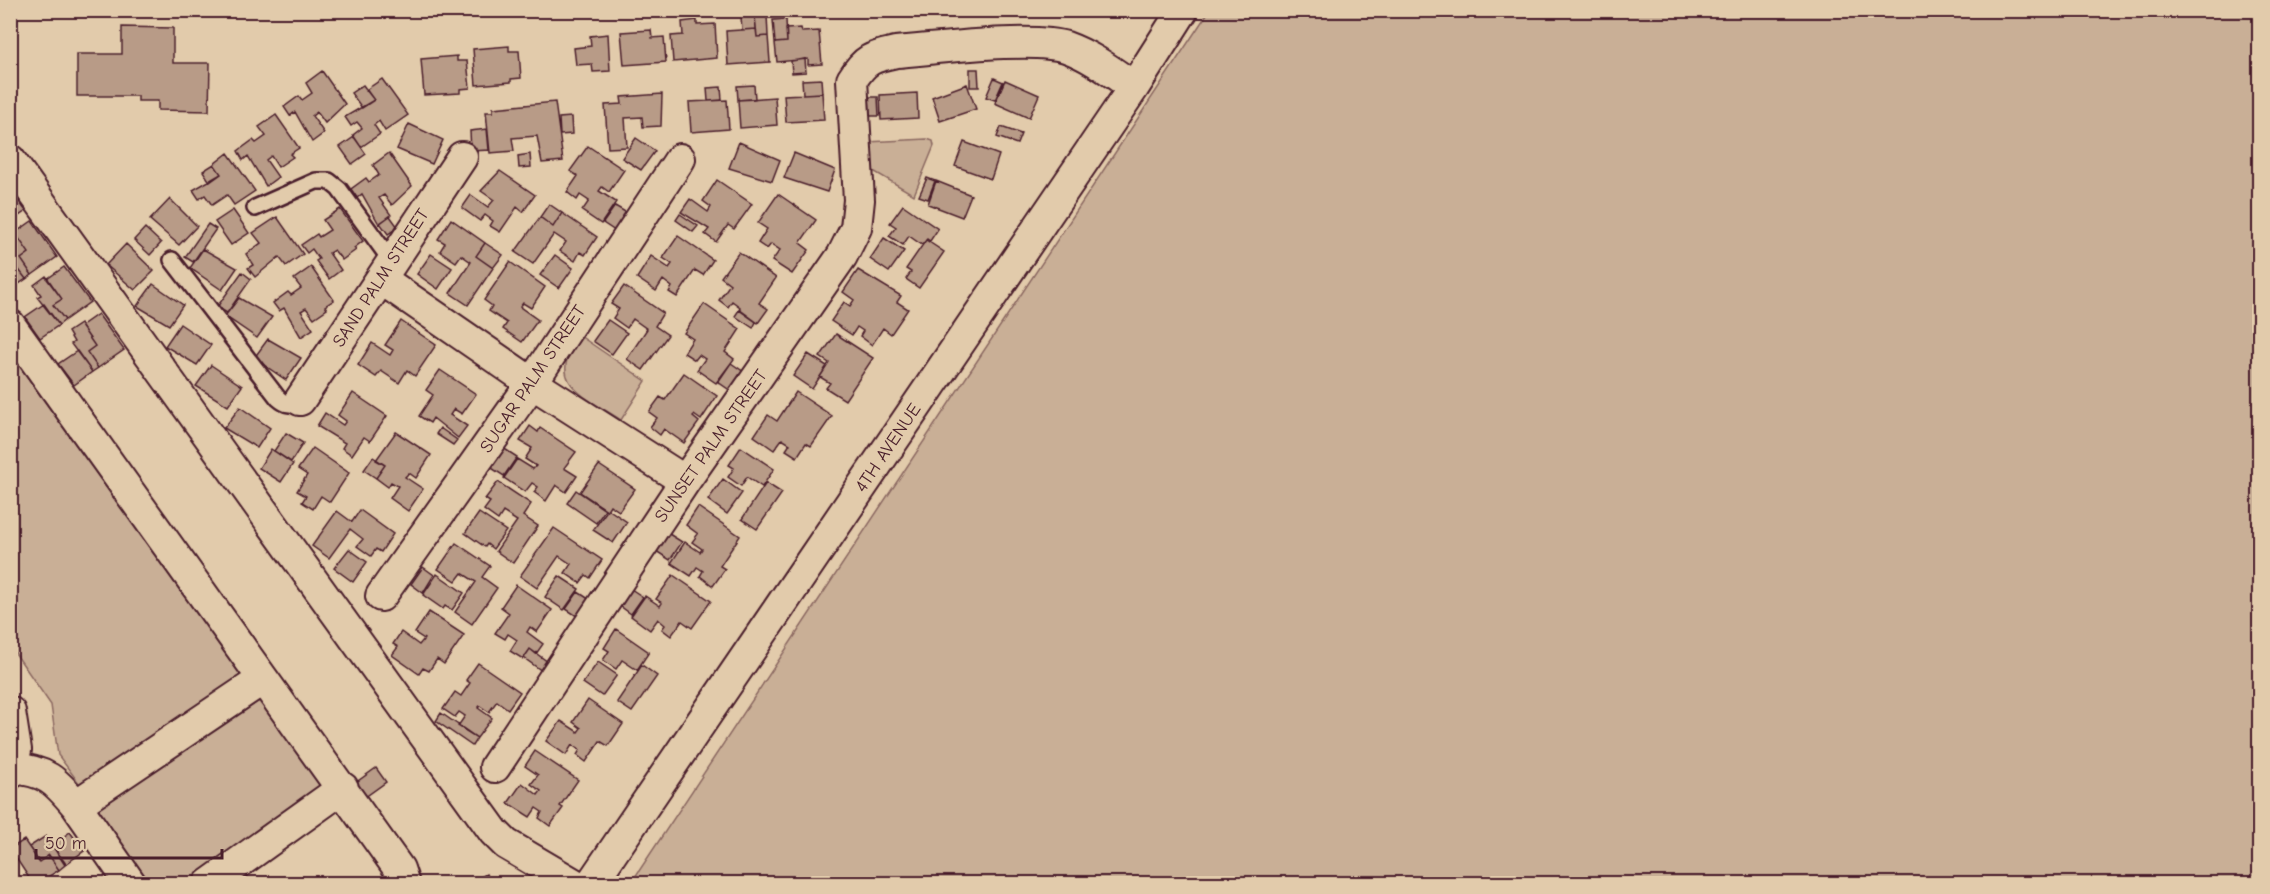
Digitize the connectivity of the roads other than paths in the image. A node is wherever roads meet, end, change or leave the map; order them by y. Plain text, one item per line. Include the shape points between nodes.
1 (1183, 10) edge
2 (1138, 80) junction
3 (462, 157) dead end
4 (680, 159) dead end
5 (10, 160) edge
6 (255, 208) dead end
7 (172, 260) dead end
8 (386, 270) junction
9 (10, 325) edge
10 (532, 382) junction
11 (300, 400) joint
12 (685, 481) junction
13 (381, 596) dead end
14 (263, 679) junction
15 (10, 712) edge
16 (495, 767) dead end
17 (12, 771) edge
18 (343, 788) junction
19 (76, 805) junction
20 (131, 884) edge
21 (209, 884) edge
22 (404, 884) edge
23 (574, 884) edge
24 (591, 884) edge

1 - 2 street, 4TH AVENUE
2 - 12 street, SUNSET PALM STREET via 1064,46 1035,44 878,56 862,63 852,80 859,200 856,228 822,287
2 - 24 street, 4TH AVENUE
3 - 8 street, SAND PALM STREET
4 - 10 street, SUGAR PALM STREET
5 - 23 street via 494,832
6 - 8 lane via 316,181 329,181 339,189
7 - 11 lane via 278,398 292,405
8 - 10 street
8 - 11 street, SAND PALM STREET
9 - 14 street
10 - 12 street
10 - 13 street, SUGAR PALM STREET
12 - 16 street, SUNSET PALM STREET
14 - 18 street
14 - 19 street
15 - 17 street via 16,750
17 - 19 street via 33,770 50,776
18 - 21 street
18 - 22 street via 399,869
19 - 20 street

